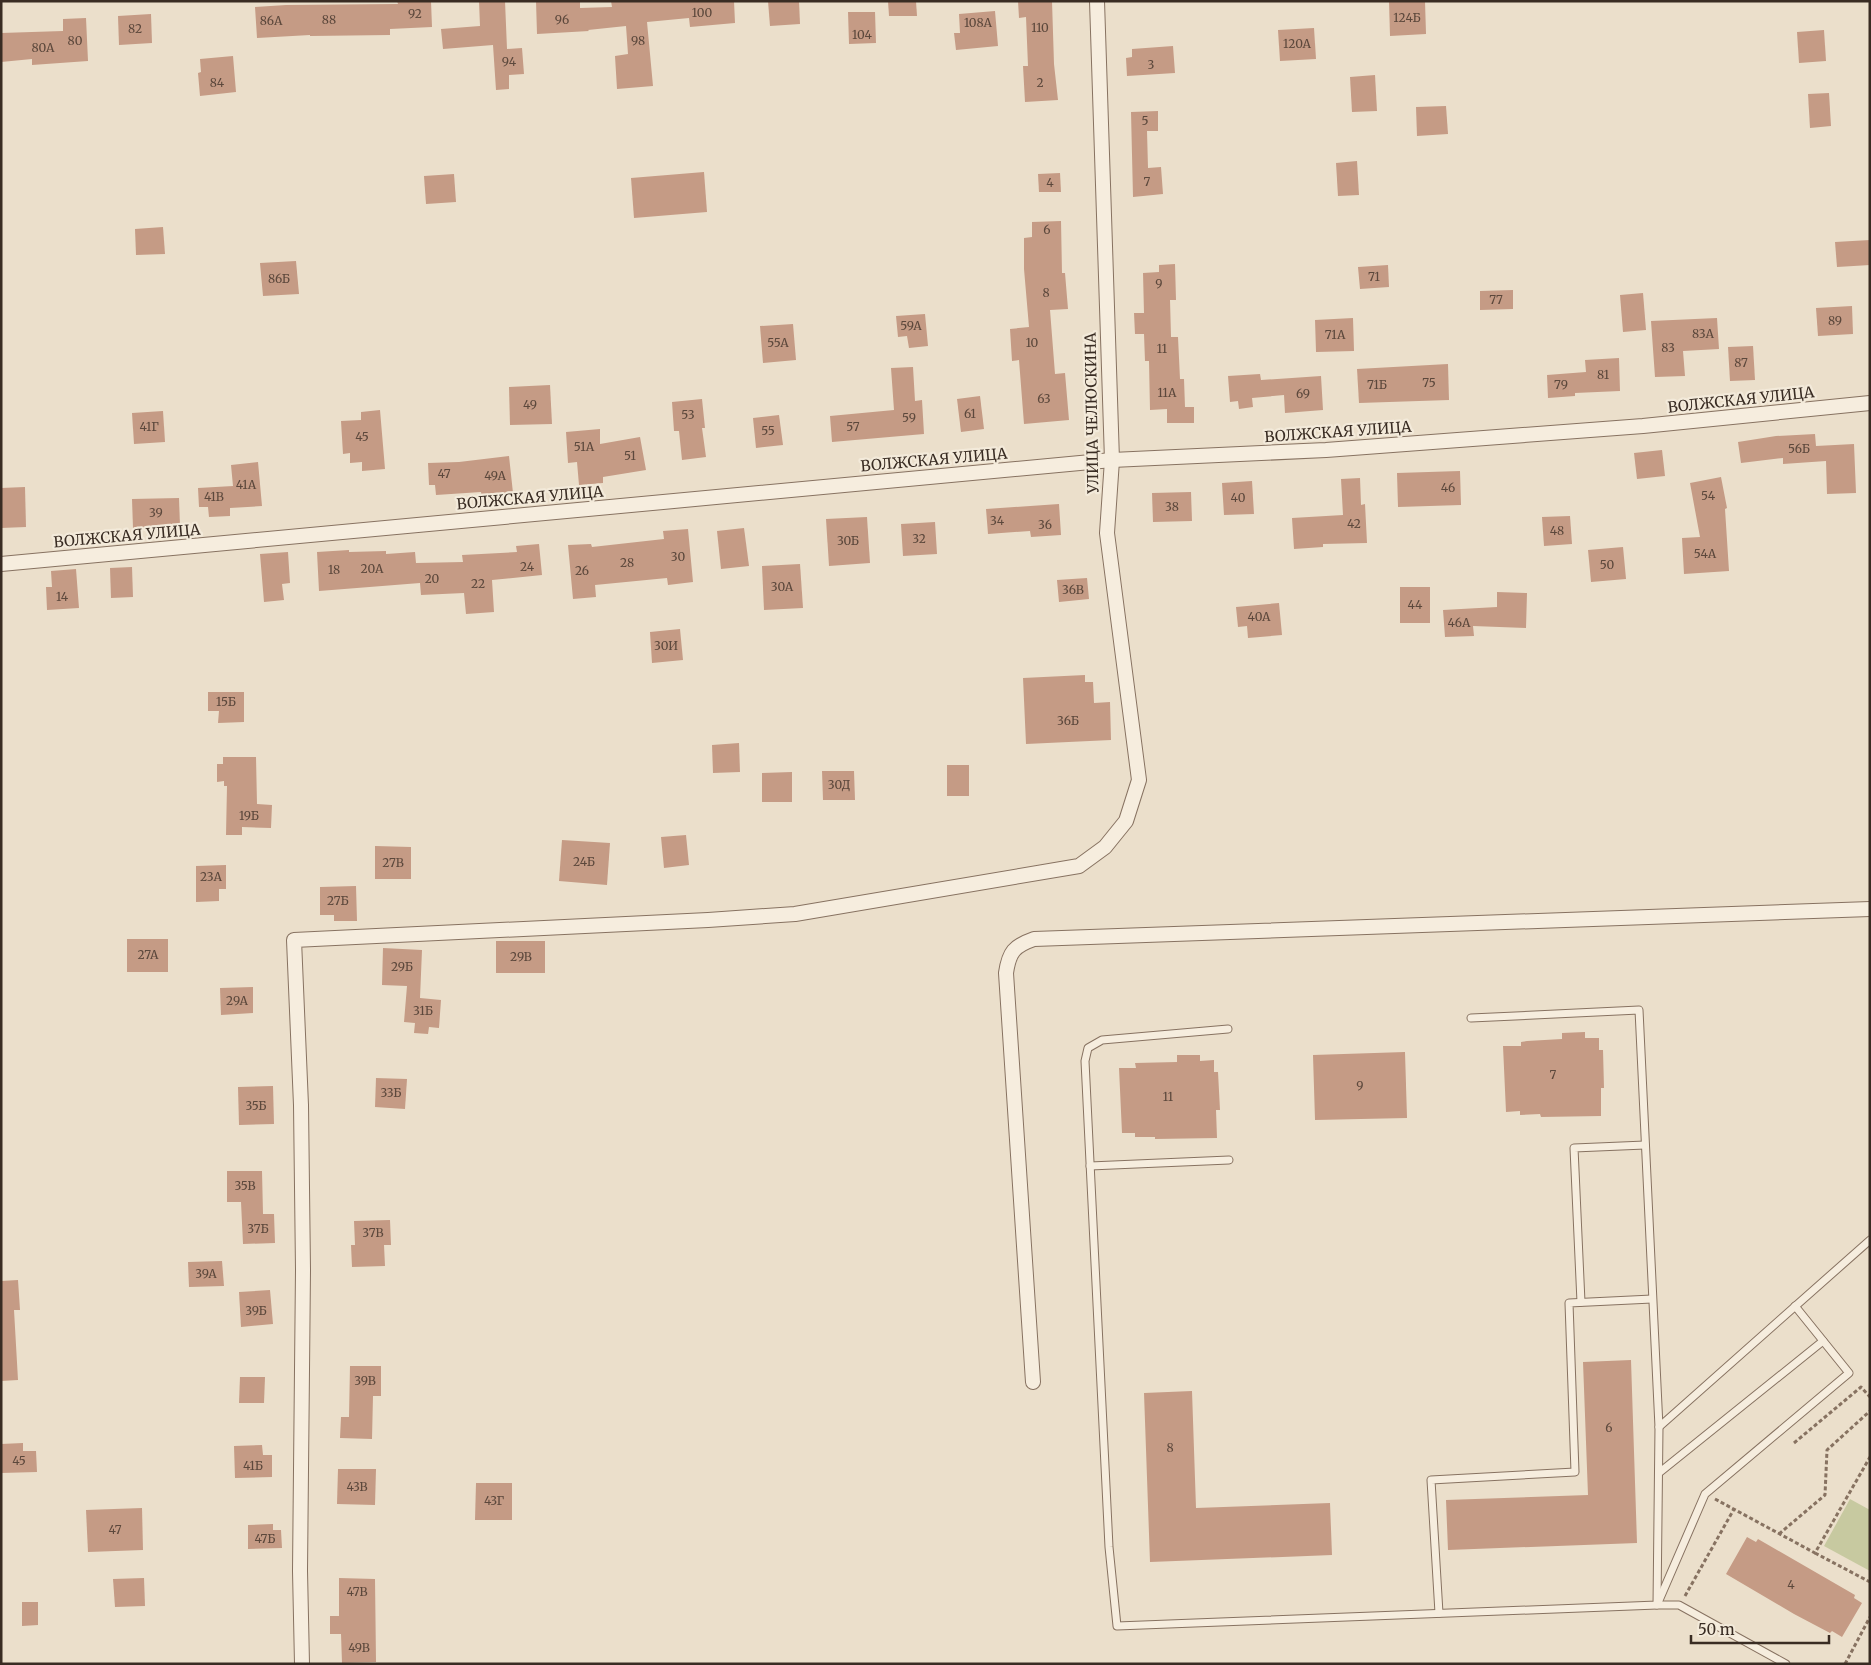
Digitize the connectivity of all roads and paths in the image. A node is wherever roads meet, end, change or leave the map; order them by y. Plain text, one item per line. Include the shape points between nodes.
1 (1097, 1) edge
2 (1870, 403) edge
3 (1112, 460) junction
4 (1, 564) edge
5 (1870, 909) edge
6 (1471, 1018) dead end
7 (1228, 1029) dead end
8 (1645, 1145) junction
9 (1229, 1160) dead end
10 (1090, 1166) junction
11 (1870, 1240) edge
12 (1652, 1299) junction
13 (1581, 1302) dead end
14 (1796, 1306) junction
15 (1823, 1341) junction
16 (1033, 1382) dead end
17 (1870, 1397) edge
18 (1870, 1410) edge
19 (1659, 1427) junction
20 (1794, 1443) dead end
21 (1870, 1457) edge
22 (1660, 1472) junction
23 (1705, 1494) junction
24 (1734, 1509) junction
25 (1779, 1534) junction
26 (1815, 1553) junction
27 (1870, 1582) edge
28 (1657, 1605) junction
29 (1679, 1605) junction
30 (1438, 1613) junction
31 (1870, 1617) edge
32 (302, 1664) edge
33 (1786, 1664) edge
34 (1845, 1664) edge

1 - 3 street, УЛИЦА ЧЕЛЮСКИНА
2 - 3 street, ВОЛЖСКАЯ УЛИЦА via 1643,426 1326,450
3 - 4 street, ВОЛЖСКАЯ УЛИЦА
3 - 32 street, УЛИЦА ЧЕЛЮСКИНА via 1107,533 1139,780 1126,821 1106,847 1079,866 795,914 294,940 302,1125
5 - 16 street via 1034,938 1019,944 1009,957 1006,973
6 - 8 lane via 1639,1010
7 - 10 lane via 1102,1040 1088,1048 1085,1061
8 - 12 lane
8 - 13 lane via 1574,1148
9 - 10 lane
10 - 30 lane via 1117,1626
11 - 14 lane
12 - 19 lane
12 - 30 lane via 1569,1303 1575,1472 1431,1480
14 - 15 lane
14 - 19 lane
15 - 22 lane
15 - 23 lane via 1849,1373
17 - 20 path via 1861,1387
18 - 25 path via 1827,1450 1825,1495
19 - 22 lane
21 - 26 path
22 - 28 lane
23 - 24 path
23 - 28 lane
24 - 25 path
24 - 29 path
25 - 26 path
26 - 27 path
28 - 29 lane
28 - 30 lane
29 - 33 lane
31 - 34 path

